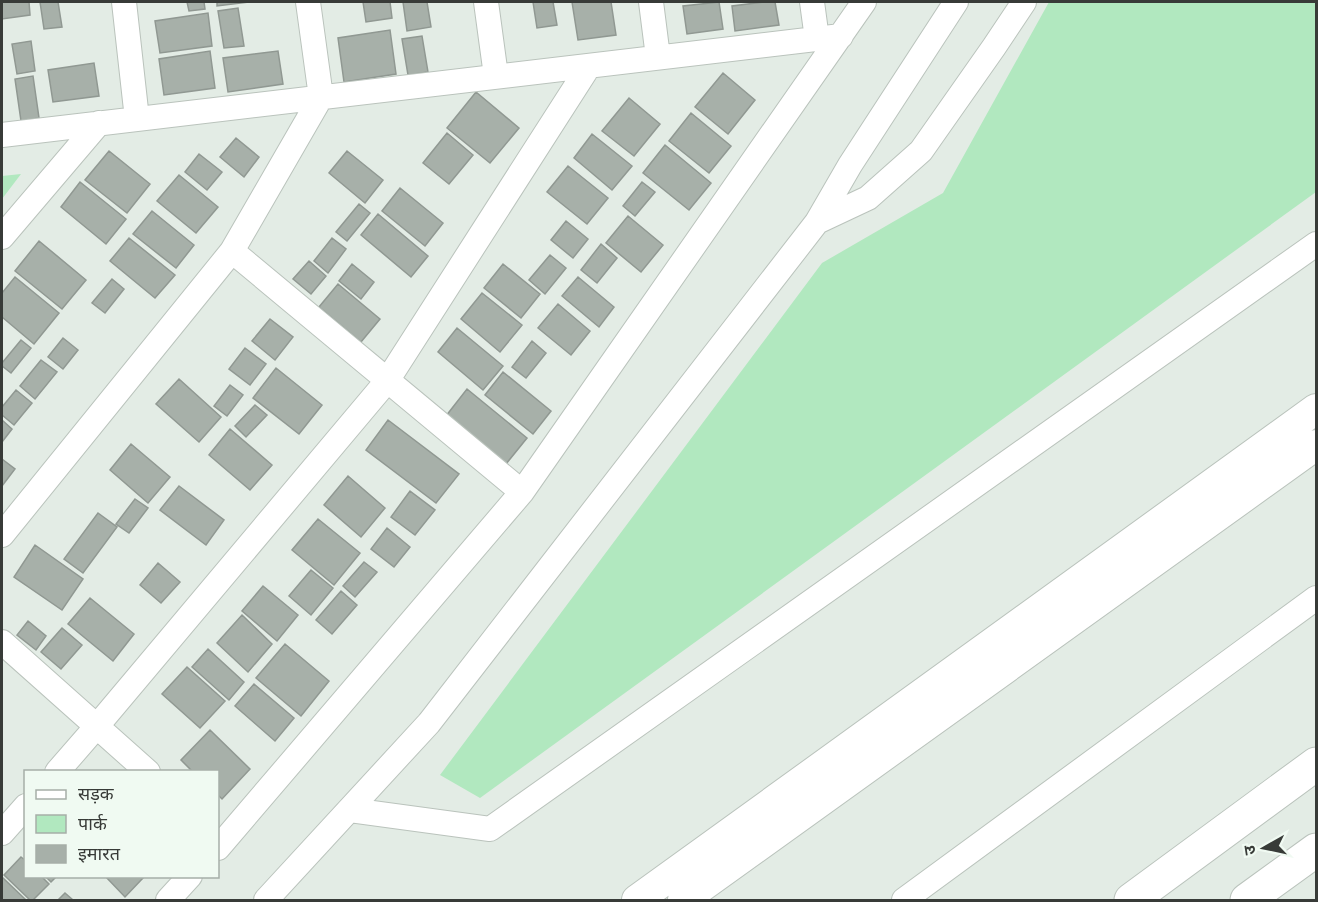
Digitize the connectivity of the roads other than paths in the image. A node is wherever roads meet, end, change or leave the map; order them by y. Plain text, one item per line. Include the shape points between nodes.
1 (124, 2) edge
2 (308, 2) edge
3 (486, 2) edge
4 (651, 2) edge
5 (812, 2) edge
6 (864, 2) edge
7 (956, 2) edge
8 (1024, 2) edge
9 (841, 36) junction
10 (817, 39) junction
11 (658, 57) junction
12 (590, 66) junction
13 (496, 76) junction
14 (321, 97) junction
15 (137, 119) junction
16 (99, 123) junction
17 (2, 135) edge
18 (817, 222) junction
19 (2, 237) edge
20 (1317, 244) edge
21 (232, 251) junction
22 (387, 381) junction
23 (1317, 409) edge
24 (1317, 445) edge
25 (522, 492) junction
26 (2, 534) edge
27 (1317, 598) edge
28 (2, 642) edge
29 (97, 726) junction
30 (1317, 764) edge
31 (58, 770) edge
32 (147, 770) edge
33 (24, 809) edge
34 (350, 810) junction
35 (2, 833) edge
36 (220, 840) edge
37 (1317, 850) edge
38 (188, 878) edge
39 (168, 900) edge
40 (266, 900) edge
41 (637, 900) edge
42 (683, 900) edge
43 (904, 900) edge
44 (1131, 900) edge
45 (1247, 900) edge

1 - 15 street
2 - 14 street
3 - 13 street
4 - 11 street
5 - 10 street
6 - 9 street
7 - 18 street
8 - 18 street via 921,151 867,198
9 - 10 street
9 - 25 street
10 - 11 street
11 - 12 street
12 - 13 street
12 - 22 street
13 - 14 street
14 - 15 street
14 - 21 street
15 - 16 street
16 - 17 street
16 - 19 street
18 - 34 street via 429,723
20 - 34 street via 490,829
21 - 22 street
21 - 26 street
22 - 25 street
22 - 29 street
23 - 41 main road
24 - 42 main road
25 - 36 street
27 - 43 street
28 - 29 street
29 - 31 street
29 - 32 street
30 - 44 highway
33 - 35 street
34 - 40 street
37 - 45 highway
38 - 39 street

